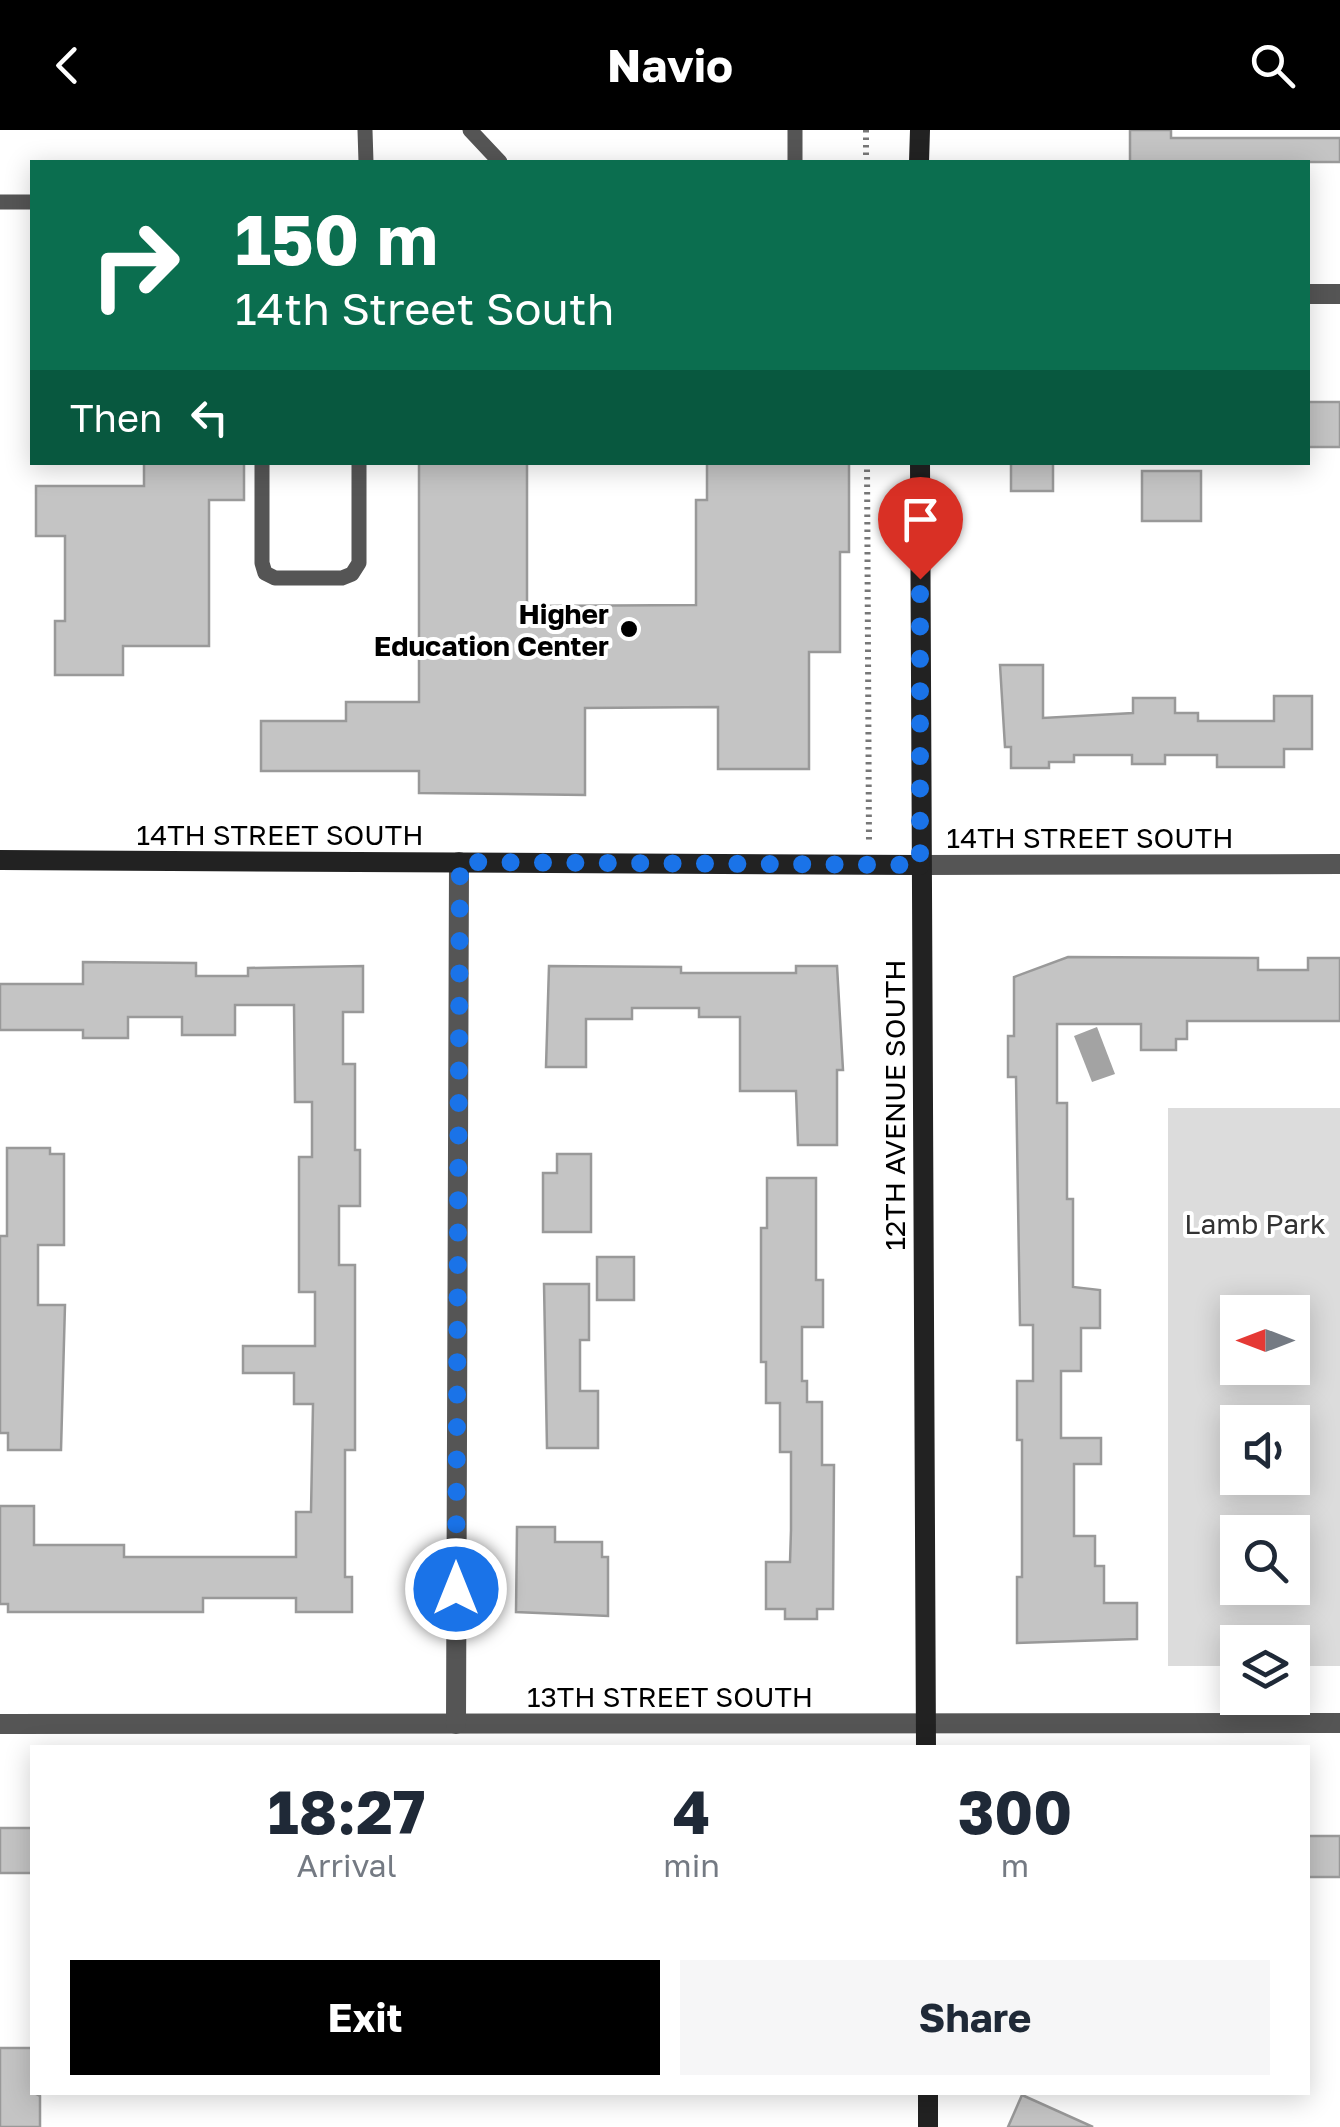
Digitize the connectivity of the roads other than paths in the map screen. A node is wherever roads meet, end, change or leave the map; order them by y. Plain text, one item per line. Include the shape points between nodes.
1 (365, 130) edge
2 (470, 130) edge
3 (795, 130) edge
4 (920, 130) edge
5 (366, 160) edge
6 (498, 160) edge
7 (795, 160) edge
8 (919, 160) edge
9 (0, 202) edge
10 (30, 202) edge
11 (1310, 294) edge
12 (1340, 294) edge
13 (262, 465) edge
14 (360, 465) edge
15 (920, 465) edge
16 (0, 860) edge
17 (460, 862) junction
18 (1340, 864) edge
19 (920, 865) junction
20 (925, 1722) junction
21 (1340, 1723) edge
22 (0, 1724) edge
23 (456, 1724) junction
24 (926, 1745) edge
25 (928, 2095) edge
26 (928, 2127) edge

1 - 5 lane
2 - 6 lane
3 - 7 lane
4 - 8 street
9 - 10 lane
11 - 12 street
13 - 14 lane via 265,573 342,578 358,563
15 - 19 street, 12TH AVENUE SOUTH
16 - 17 street, 14TH STREET SOUTH
17 - 19 street, 14TH STREET SOUTH
17 - 23 street
18 - 19 street, 14TH STREET SOUTH
19 - 20 street, 12TH AVENUE SOUTH
20 - 21 street, 13TH STREET SOUTH
20 - 23 street, 13TH STREET SOUTH
20 - 24 street, 12TH AVENUE SOUTH
22 - 23 street, 13TH STREET SOUTH
25 - 26 street

